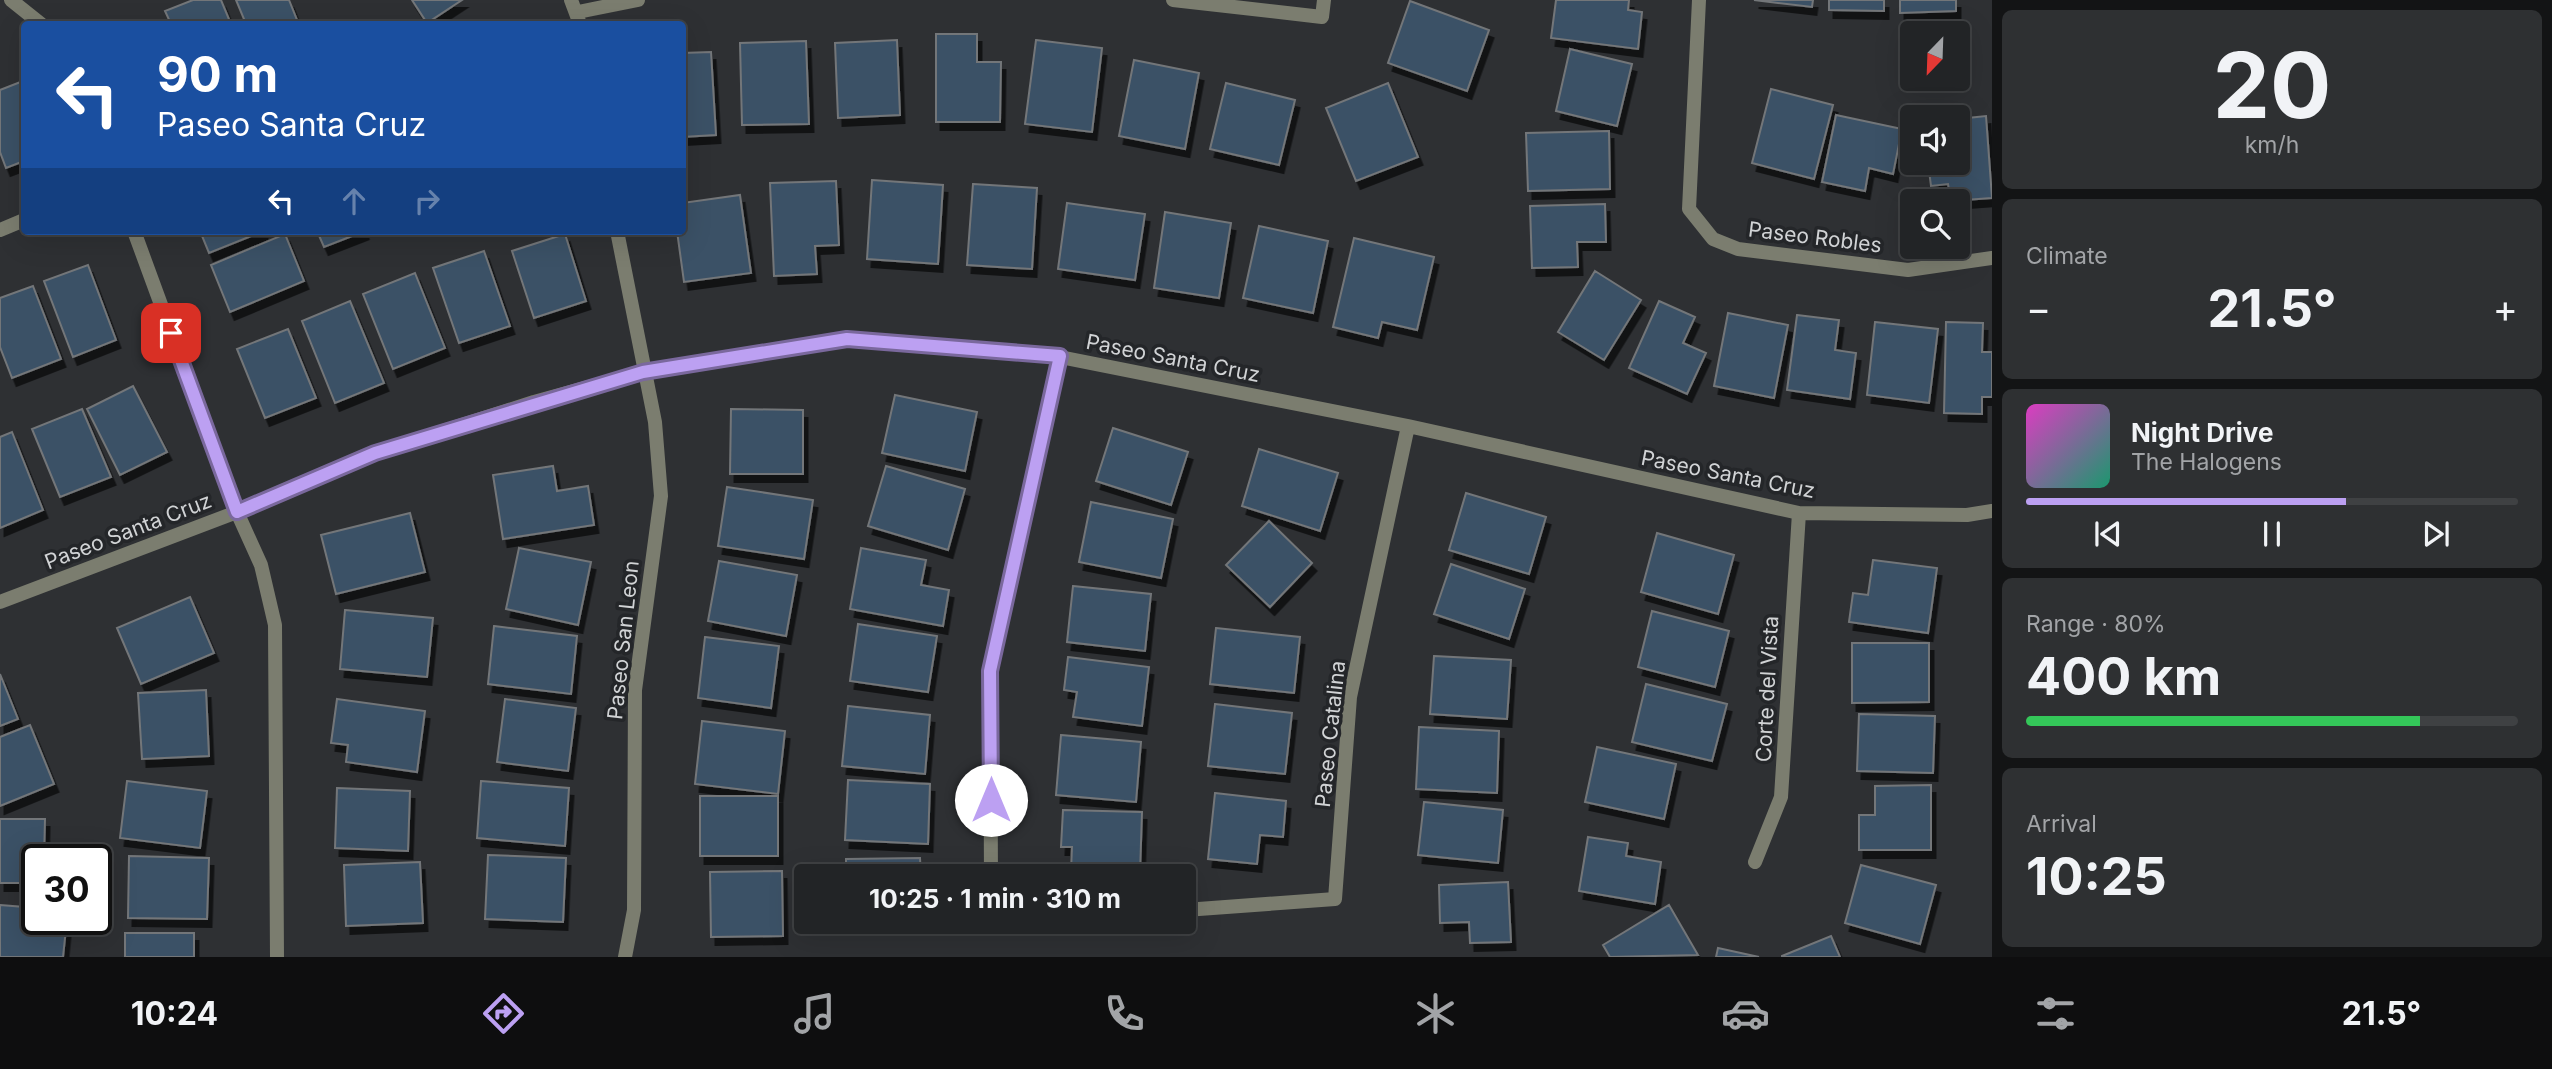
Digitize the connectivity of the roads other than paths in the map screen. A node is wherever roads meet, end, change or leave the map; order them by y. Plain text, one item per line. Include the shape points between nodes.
1 (11, 0) edge
2 (638, 0) edge
3 (1173, 0) edge
4 (1324, 0) edge
5 (1699, 0) edge
6 (576, 12) edge
7 (37, 21) edge
8 (21, 221) edge
9 (0, 230) edge
10 (135, 235) edge
11 (618, 235) edge
12 (1992, 258) edge
13 (1060, 356) junction
14 (643, 372) junction
15 (1408, 426) junction
16 (1992, 511) edge
17 (237, 512) junction
18 (1799, 513) junction
19 (0, 603) edge
20 (1755, 862) dead end
21 (991, 864) edge
22 (1196, 909) edge
23 (277, 957) edge
24 (625, 957) edge

1 - 7 street
2 - 6 street
3 - 4 street via 1322,17
5 - 12 street, Paseo Robles via 1689,209 1713,239 1738,249 1908,271
8 - 9 street
10 - 17 street
11 - 14 street, Paseo San Leon
13 - 14 street, Paseo Santa Cruz via 847,339
13 - 15 street, Paseo Santa Cruz
13 - 21 street via 990,671
14 - 17 street, Paseo Santa Cruz via 375,453
14 - 24 street, Paseo San Leon via 655,422 661,496 635,690 634,910
15 - 18 street, Paseo Santa Cruz
15 - 22 street, Paseo Catalina via 1350,697 1335,900
16 - 18 street, Paseo Santa Cruz via 1967,515
17 - 19 street, Paseo Santa Cruz
17 - 23 street via 261,565 275,625
18 - 20 street, Corte del Vista via 1781,797

